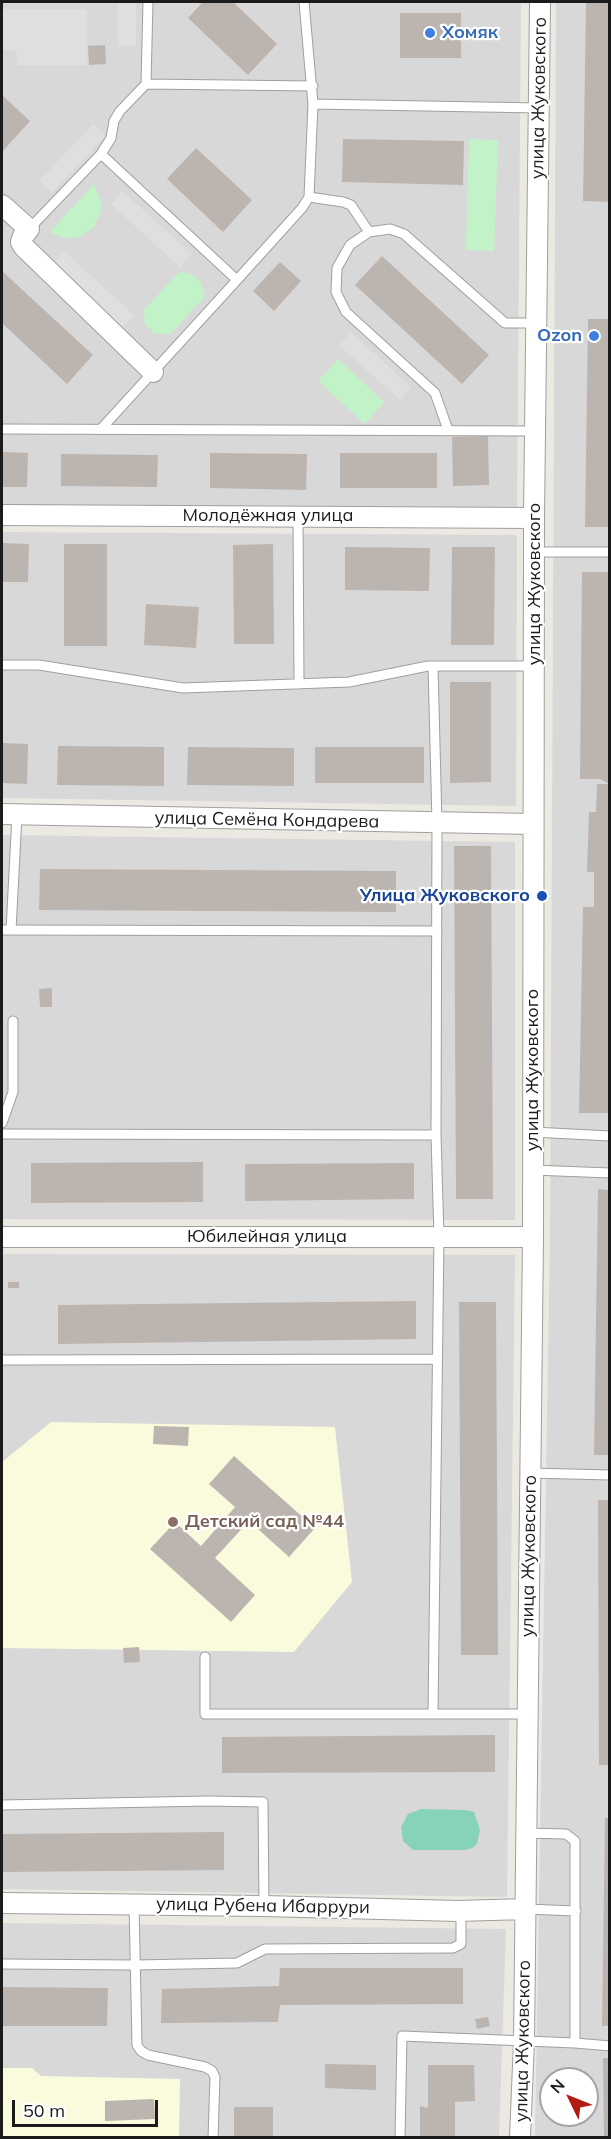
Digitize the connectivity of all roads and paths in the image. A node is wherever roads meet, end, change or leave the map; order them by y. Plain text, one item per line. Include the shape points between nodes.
1 (148, 2) edge
2 (303, 2) edge
3 (540, 2) edge
4 (146, 84) junction
5 (313, 86) junction
6 (313, 104) junction
7 (539, 108) junction
8 (101, 154) junction
9 (309, 197) junction
10 (2, 205) edge
11 (29, 229) junction
12 (369, 232) junction
13 (237, 280) junction
14 (536, 323) junction
15 (153, 372) junction
16 (2, 429) edge
17 (100, 429) junction
18 (448, 430) junction
19 (535, 431) junction
20 (2, 514) edge
21 (298, 516) junction
22 (534, 518) junction
23 (534, 552) junction
24 (609, 552) edge
25 (2, 665) edge
26 (433, 666) junction
27 (534, 666) junction
28 (299, 684) junction
29 (9, 814) edge
30 (437, 823) junction
31 (533, 824) junction
32 (6, 930) edge
33 (437, 931) junction
34 (13, 1021) dead end
35 (2, 1123) edge
36 (533, 1132) junction
37 (2, 1134) edge
38 (436, 1135) junction
39 (609, 1136) edge
40 (532, 1170) junction
41 (609, 1173) edge
42 (2, 1237) edge
43 (439, 1237) junction
44 (532, 1237) junction
45 (437, 1359) junction
46 (2, 1360) edge
47 (530, 1473) junction
48 (609, 1475) edge
49 (205, 1657) dead end
50 (434, 1714) junction
51 (526, 1714) junction
52 (2, 1805) edge
53 (525, 1833) junction
54 (2, 1903) edge
55 (135, 1904) junction
56 (264, 1906) junction
57 (525, 1909) junction
58 (458, 1911) junction
59 (576, 1911) junction
60 (2, 1964) edge
61 (136, 1965) junction
62 (524, 2041) junction
63 (575, 2043) junction
64 (609, 2046) edge
65 (213, 2138) edge
66 (400, 2138) edge
67 (520, 2138) edge

1 - 4 lane
2 - 5 lane
3 - 7 street, улица Жуковского
4 - 5 lane
4 - 8 lane via 120,111
5 - 6 lane
6 - 7 lane
6 - 9 lane
7 - 14 street, улица Жуковского
8 - 11 lane
8 - 13 lane
9 - 12 lane via 351,205
9 - 13 lane
10 - 11 street
11 - 15 street via 21,242 24,247
12 - 14 lane via 390,229 404,234 505,323
12 - 18 lane via 350,245 337,268 336,292 346,312 435,393
13 - 15 lane
14 - 19 street, улица Жуковского
15 - 17 lane
16 - 17 lane
17 - 18 lane
18 - 19 lane
19 - 22 street, улица Жуковского
20 - 21 street, Молодёжная улица
21 - 22 street, Молодёжная улица
21 - 28 lane
22 - 23 street, улица Жуковского
23 - 24 lane
23 - 27 street, улица Жуковского
25 - 28 lane via 39,665 183,688
26 - 27 lane
26 - 28 lane via 349,682
26 - 30 lane
27 - 31 street, улица Жуковского
29 - 30 street, улица Семёна Кондарева
29 - 32 lane
30 - 31 street, улица Семёна Кондарева
30 - 33 lane
31 - 36 street, улица Жуковского
32 - 33 lane
33 - 38 lane
34 - 35 lane via 13,1092
36 - 39 lane
36 - 40 street, улица Жуковского
37 - 38 lane
38 - 43 lane
40 - 41 lane
40 - 44 street, улица Жуковского
42 - 43 street, Юбилейная улица
43 - 44 street, Юбилейная улица
43 - 45 lane
44 - 47 street, улица Жуковского
45 - 46 lane
45 - 50 lane
47 - 48 lane
47 - 51 street, улица Жуковского
49 - 50 lane via 205,1713
50 - 51 lane
51 - 53 street, улица Жуковского
52 - 56 lane via 263,1802
53 - 57 street, улица Жуковского
53 - 59 lane via 566,1834 575,1841
54 - 55 street, улица Рубена Ибаррури
55 - 56 street, улица Рубена Ибаррури
55 - 61 lane
56 - 58 street, улица Рубена Ибаррури
57 - 58 street, улица Рубена Ибаррури
57 - 59 lane
57 - 62 street, улица Жуковского
58 - 61 lane via 460,1944 453,1948 265,1949 237,1963
59 - 63 lane
60 - 61 lane
61 - 65 lane via 137,2045 148,2055 212,2071
62 - 63 lane
62 - 66 lane via 402,2036
62 - 67 street, улица Жуковского
63 - 64 lane

